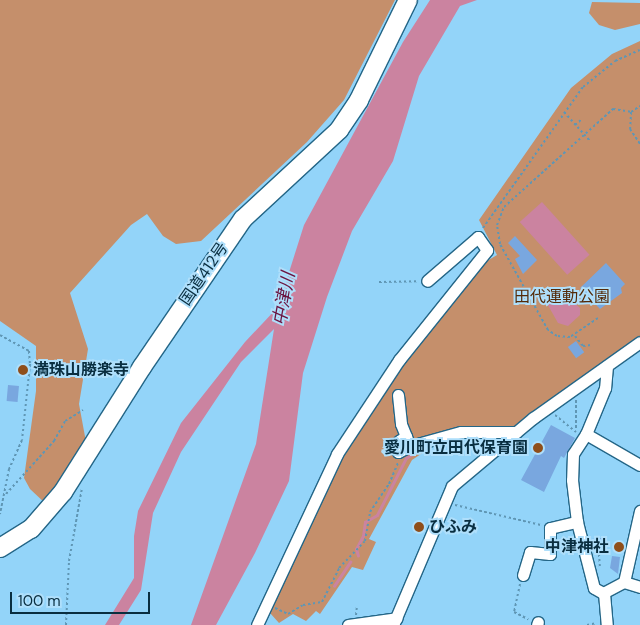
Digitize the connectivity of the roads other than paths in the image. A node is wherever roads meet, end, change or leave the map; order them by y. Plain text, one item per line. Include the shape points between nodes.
1 (408, 0) edge
2 (427, 281) road end
3 (640, 342) edge
4 (607, 366) junction
5 (398, 395) dead end
6 (516, 432) junction
7 (581, 435) junction
8 (408, 441) junction
9 (398, 452) road end
10 (640, 465) edge
11 (640, 512) edge
12 (577, 522) junction
13 (2, 543) edge
14 (523, 574) road end
15 (624, 582) junction
16 (640, 587) edge
17 (604, 593) junction
18 (395, 622) edge
19 (257, 625) edge
20 (348, 625) edge
21 (607, 625) edge

1 - 13 highway, 国道412号 via 359,100 338,130 243,219 211,263 75,474 31,530
2 - 19 street via 478,236 487,250 399,360 337,454
3 - 4 street
4 - 6 street
4 - 7 street via 605,388
5 - 8 street
6 - 8 street via 461,432
6 - 18 street via 452,486
7 - 10 street
7 - 12 street via 572,465
8 - 9 street
11 - 15 street
12 - 14 street via 550,528 550,554 530,552
12 - 17 street via 594,588
15 - 16 street
15 - 17 street
17 - 21 street
18 - 20 street

